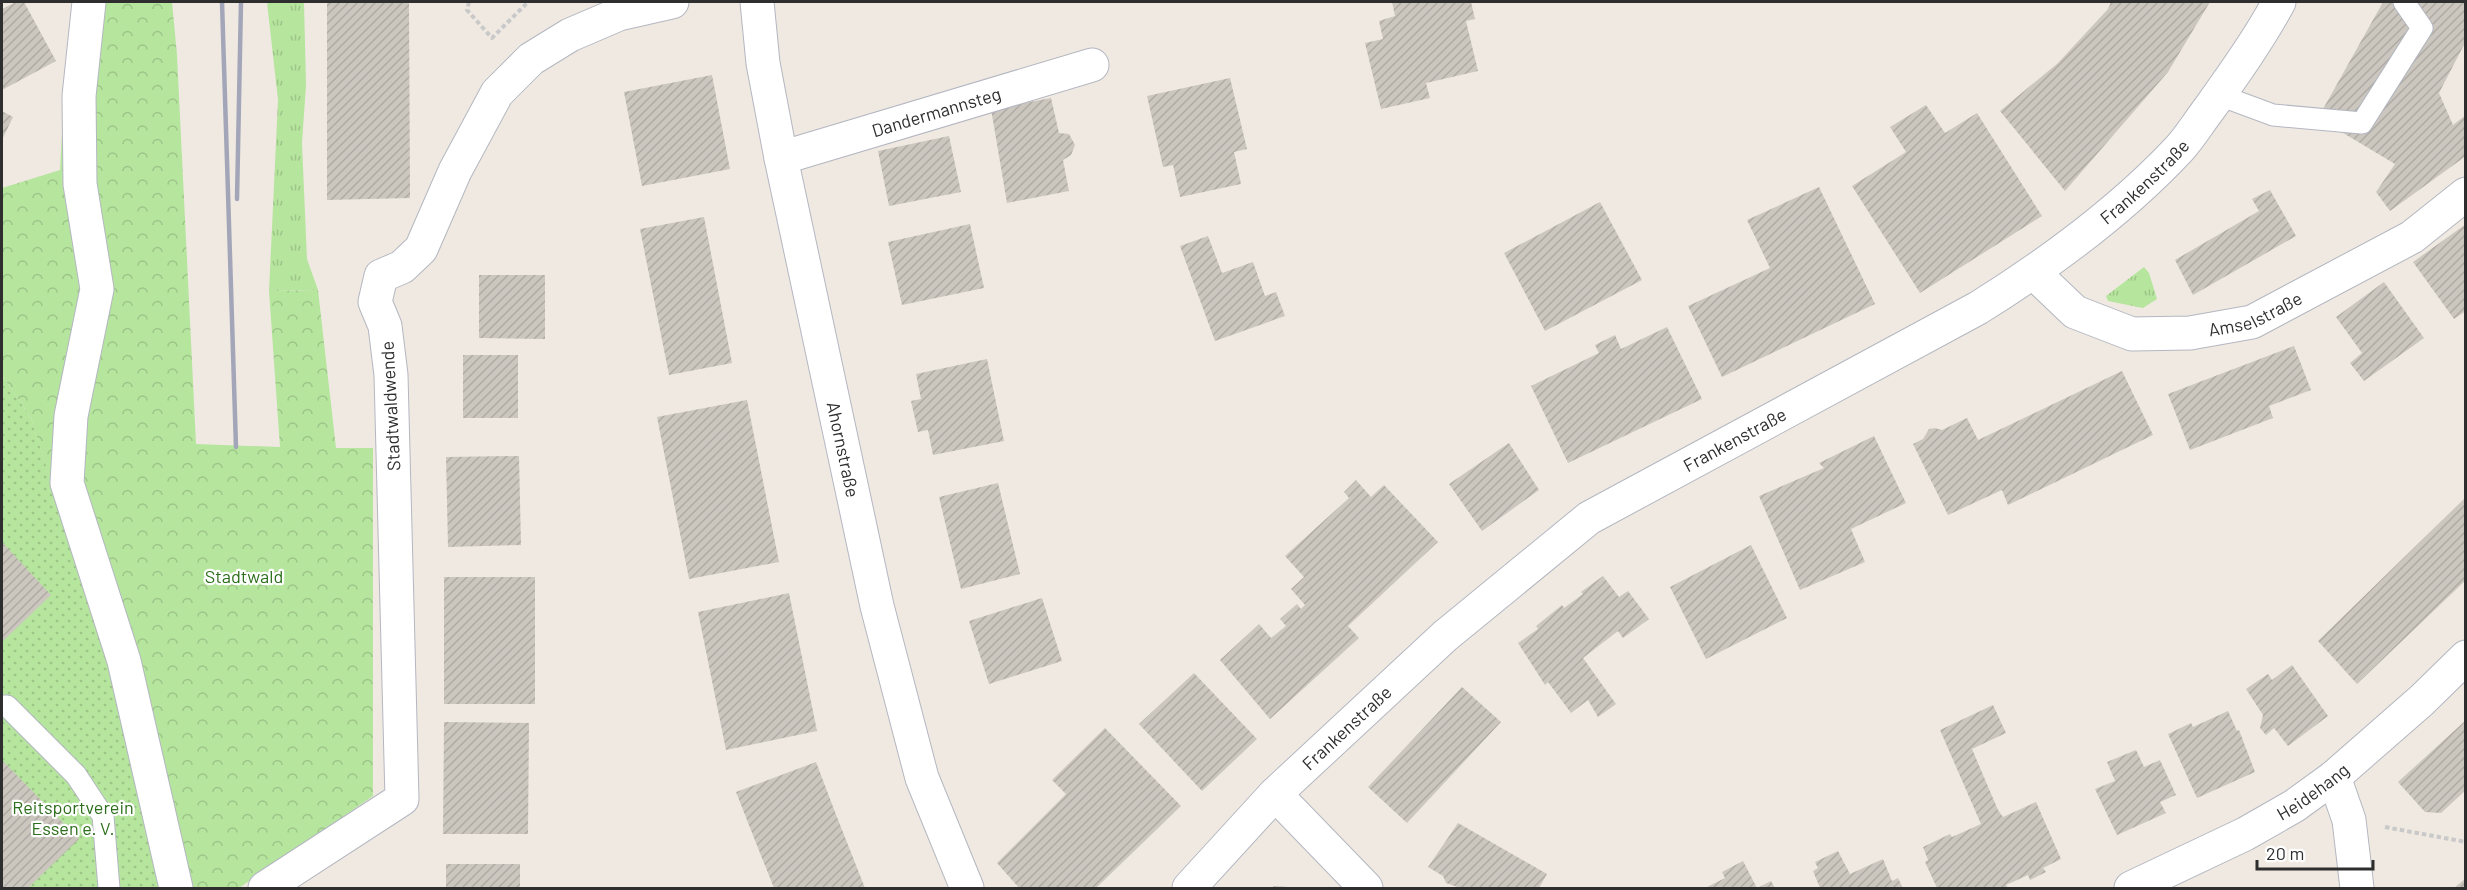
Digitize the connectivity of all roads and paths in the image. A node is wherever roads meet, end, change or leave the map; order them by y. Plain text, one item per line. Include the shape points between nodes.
1 (89, 2) edge
2 (469, 2) edge
3 (528, 2) edge
4 (672, 2) edge
5 (757, 2) edge
6 (2279, 2) edge
7 (2404, 2) edge
8 (1092, 65) dead end
9 (2219, 95) junction
10 (781, 158) junction
11 (2466, 194) edge
12 (2034, 273) junction
13 (2466, 657) edge
14 (2, 705) edge
15 (2334, 777) junction
16 (1275, 794) junction
17 (2349, 820) junction
18 (2466, 843) edge
19 (110, 888) edge
20 (176, 888) edge
21 (265, 888) edge
22 (967, 888) edge
23 (1189, 888) edge
24 (1366, 888) edge
25 (2132, 888) edge
26 (2357, 888) edge

1 - 20 street via 79,96 80,184 97,289 72,416 67,483 124,661
2 - 3 path via 467,10 492,38
4 - 21 street, Stadtwaldwende via 619,14 570,35 531,59 497,93 455,171 420,249 402,267 381,276 375,302 385,326 391,375 402,799
5 - 10 street, Ahornstraße via 763,63
6 - 9 street, Frankenstraße
7 - 9 lane via 2422,28 2362,123 2273,115
8 - 10 street, Dandermannsteg
9 - 12 street, Frankenstraße via 2181,147 2156,173
10 - 22 street, Ahornstraße via 877,606 922,778
11 - 12 street, Amselstraße via 2412,237 2252,322 2190,333 2132,334 2076,312
12 - 16 street, Frankenstraße via 1978,308 1589,518 1444,636
13 - 15 street, Heidehang
14 - 19 lane via 76,775 103,816
15 - 17 street
15 - 25 street, Heidehang via 2265,823
16 - 23 street, Frankenstraße
16 - 24 street
17 - 18 path
17 - 26 street

